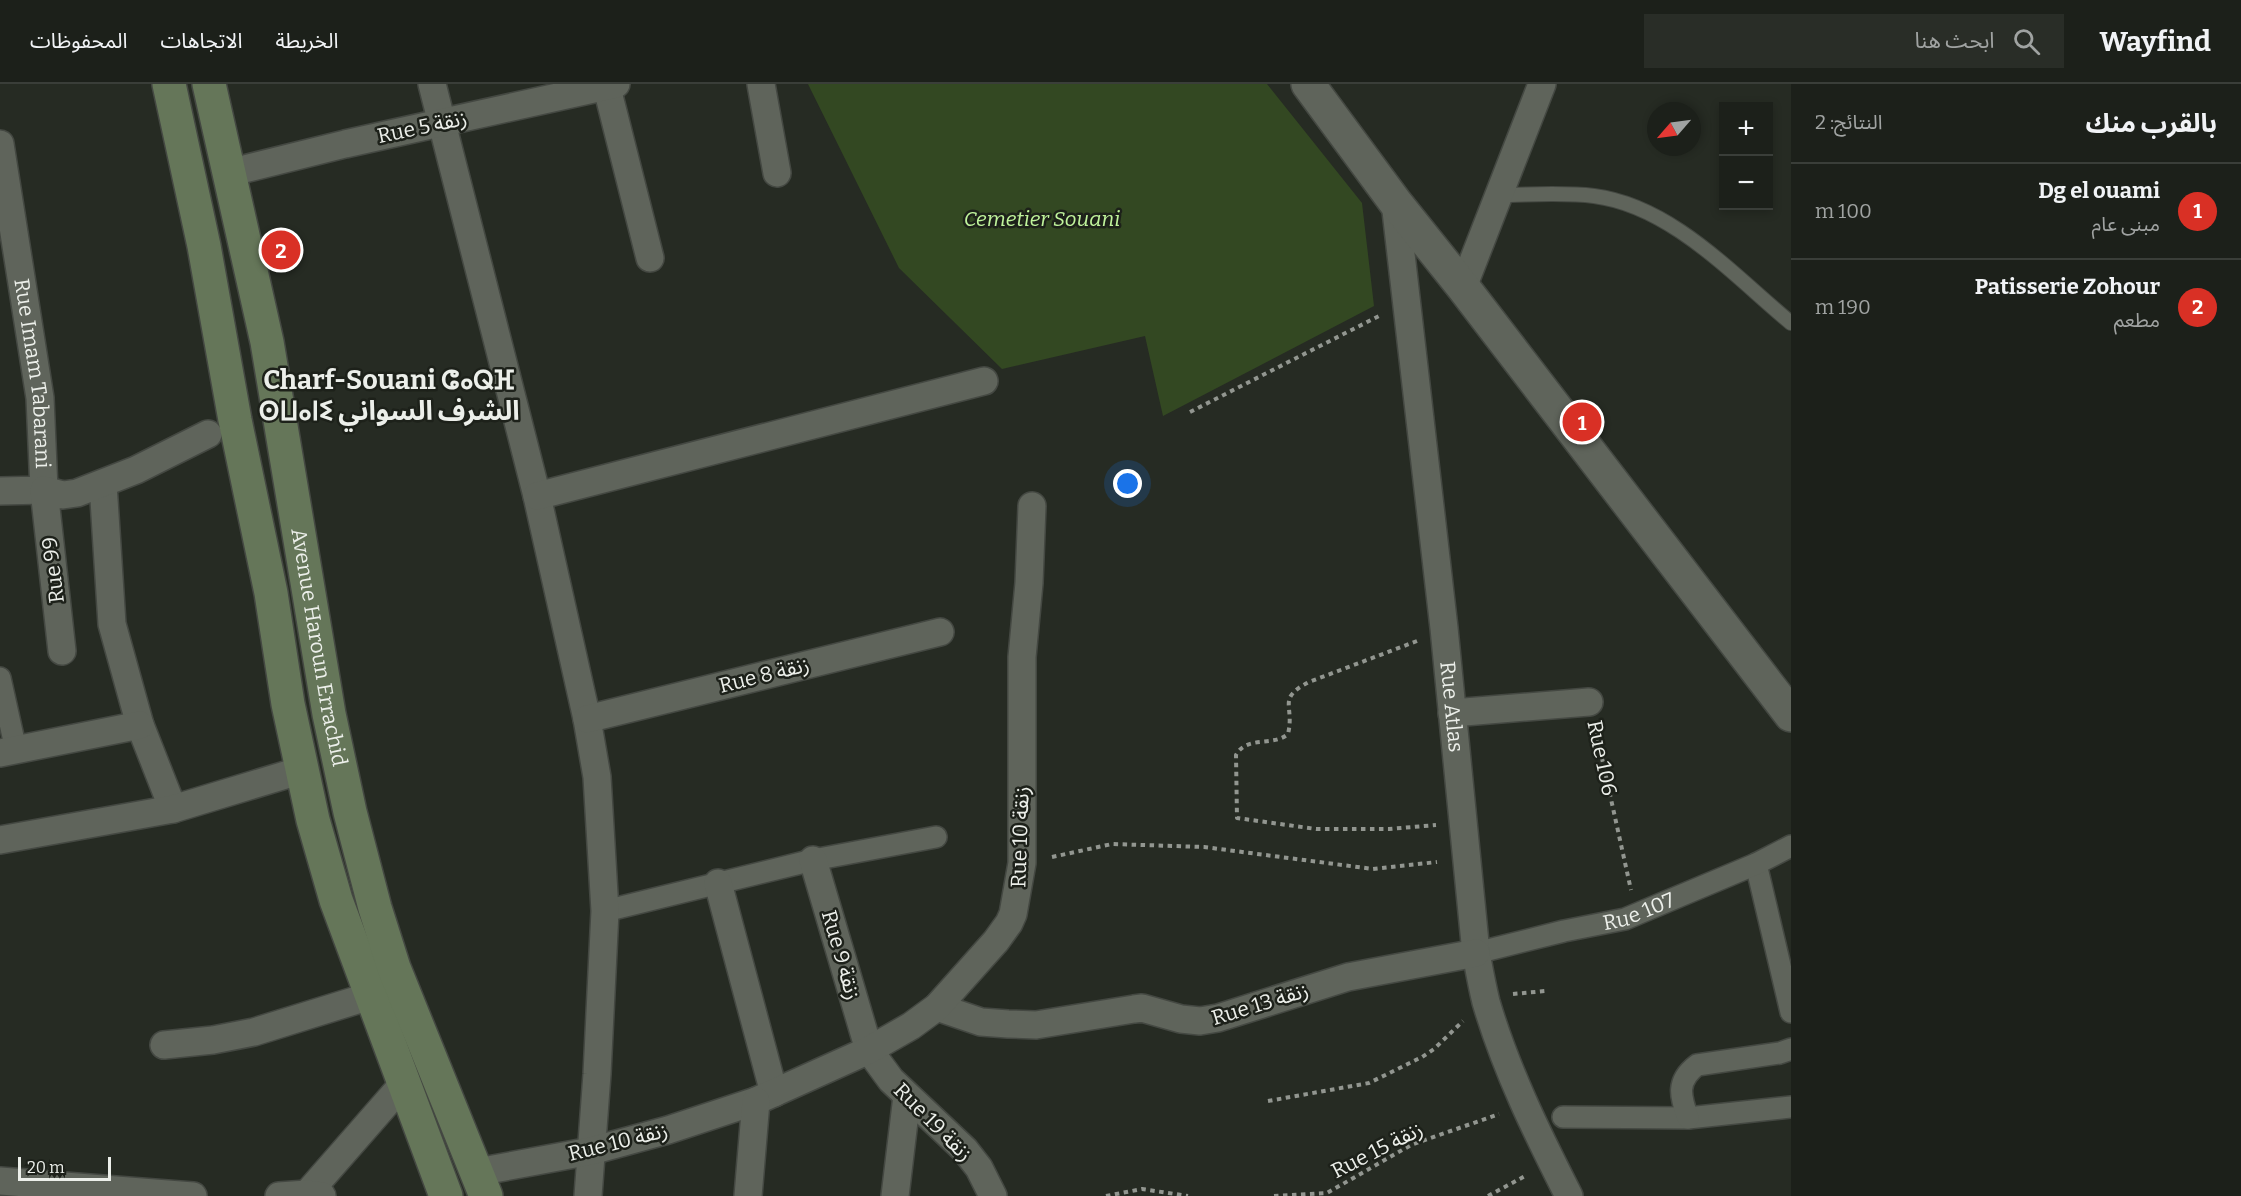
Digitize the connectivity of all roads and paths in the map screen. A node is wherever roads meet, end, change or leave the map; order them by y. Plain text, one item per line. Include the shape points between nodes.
1 (170, 84) edge
2 (209, 84) edge
3 (432, 84) edge
4 (761, 84) edge
5 (1308, 84) edge
6 (1542, 84) edge
7 (610, 85) edge
8 (442, 123) junction
9 (0, 144) edge
10 (228, 173) junction
11 (777, 173) dead end
12 (1498, 195) junction
13 (1395, 202) junction
14 (650, 258) dead end
15 (1463, 287) junction
16 (1406, 302) junction
17 (1791, 323) edge
18 (984, 381) dead end
19 (1190, 412) dead end
20 (208, 434) dead end
21 (103, 484) junction
22 (0, 490) edge
23 (44, 490) junction
24 (537, 496) junction
25 (1032, 506) dead end
26 (940, 632) dead end
27 (1398, 650) dead end
28 (62, 651) dead end
29 (0, 678) edge
30 (1589, 702) joint
31 (1452, 712) junction
32 (1791, 715) edge
33 (587, 719) junction
34 (140, 725) junction
35 (8, 752) edge
36 (302, 770) junction
37 (172, 809) junction
38 (1430, 826) dead end
39 (936, 837) dead end
40 (0, 840) edge
41 (1791, 846) edge
42 (813, 860) junction
43 (1438, 862) dead end
44 (1022, 863) junction
45 (1756, 864) junction
46 (718, 883) junction
47 (605, 911) junction
48 (1636, 914) junction
49 (1476, 952) junction
50 (1545, 991) dead end
51 (370, 996) junction
52 (1486, 1000) junction
53 (937, 1007) junction
54 (1791, 1012) edge
55 (164, 1045) dead end
56 (1791, 1048) edge
57 (869, 1050) junction
58 (404, 1083) junction
59 (907, 1096) junction
60 (765, 1097) junction
61 (1268, 1101) dead end
62 (1525, 1105) junction
63 (1791, 1107) edge
64 (1563, 1117) dead end
65 (1688, 1118) junction
66 (591, 1150) junction
67 (1552, 1163) junction
68 (0, 1181) edge
69 (481, 1184) edge
70 (314, 1195) edge
71 (193, 1196) edge
72 (279, 1196) edge
73 (446, 1196) edge
74 (588, 1196) edge
75 (748, 1196) edge
76 (895, 1196) edge
77 (993, 1196) edge
78 (1106, 1196) edge
79 (1188, 1196) edge
80 (1274, 1196) edge
81 (1488, 1196) edge
82 (1569, 1196) edge

1 - 36 main road, Avenue Haroun Errachid via 271,593
2 - 10 main road, Avenue Haroun Errachid
3 - 8 street
4 - 11 street
5 - 13 street
6 - 12 street
7 - 8 street, Rue 5 زنقة
7 - 14 street
8 - 10 street, Rue 5 زنقة
8 - 24 street
9 - 23 street, Rue Imam Tabarani via 40,398
10 - 69 main road, Avenue Haroun Errachid via 267,342 329,714 350,812 394,968
12 - 15 street
12 - 17 lane via 1595,196 1643,212 1692,238
13 - 15 street
13 - 16 street, Rue Atlas
15 - 32 street
16 - 19 path
16 - 31 street, Rue Atlas
18 - 24 street
20 - 21 street
21 - 23 street via 69,495
21 - 34 street via 112,624
22 - 23 street, Rue Imam Tabarani
23 - 28 street, Rue 99
24 - 33 street
25 - 44 street, Rue 10 زنقة via 1022,657
26 - 33 street, Rue 8 زنقة
27 - 38 path via 1293,690 1288,702 1288,734 1245,745 1236,755 1237,818 1316,829
29 - 35 street
30 - 31 street, Rue 106
30 - 48 path, Rue 106
31 - 49 street, Rue Atlas
33 - 47 street via 597,777
34 - 35 street
34 - 37 street
36 - 37 street
36 - 51 main road, Avenue Haroun Errachid via 336,900
37 - 40 street
39 - 42 street
41 - 45 street, Rue 107
42 - 46 street
42 - 57 street, Rue 9 زنقة
43 - 44 path via 1372,869 1204,847 1112,844
44 - 53 street, Rue 10 زنقة via 1017,901 1009,923
45 - 48 street, Rue 107
45 - 54 street
46 - 47 street
46 - 60 street
47 - 66 street
48 - 49 street, Rue 107
49 - 52 street, Rue Atlas
49 - 53 street, Rue 13 زنقة via 1348,977 1200,1021 1142,1008 1036,1025 1008,1024 981,1022
50 - 52 path
51 - 55 street via 254,1032
51 - 58 main road, Avenue Haroun Errachid
52 - 61 path via 1434,1048 1369,1083
52 - 62 street, Rue Atlas
53 - 57 street, Rue 10 زنقة
56 - 65 street via 1697,1065 1686,1073 1681,1089
57 - 59 street, Rue 19 زنقة
57 - 60 street, Rue 10 زنقة
58 - 70 street
58 - 73 main road, Avenue Haroun Errachid
59 - 76 street
59 - 77 street, Rue 19 زنقة via 965,1150
60 - 66 street, Rue 10 زنقة via 668,1130
60 - 75 street
62 - 67 street, Rue Atlas
62 - 80 path, Rue 15 زنقة via 1412,1145 1327,1192
63 - 65 street
64 - 65 street
66 - 69 street, Rue 10 زنقة
66 - 74 street
67 - 81 path
67 - 82 street, Rue Atlas
68 - 71 street
70 - 72 street
78 - 79 path via 1142,1189

